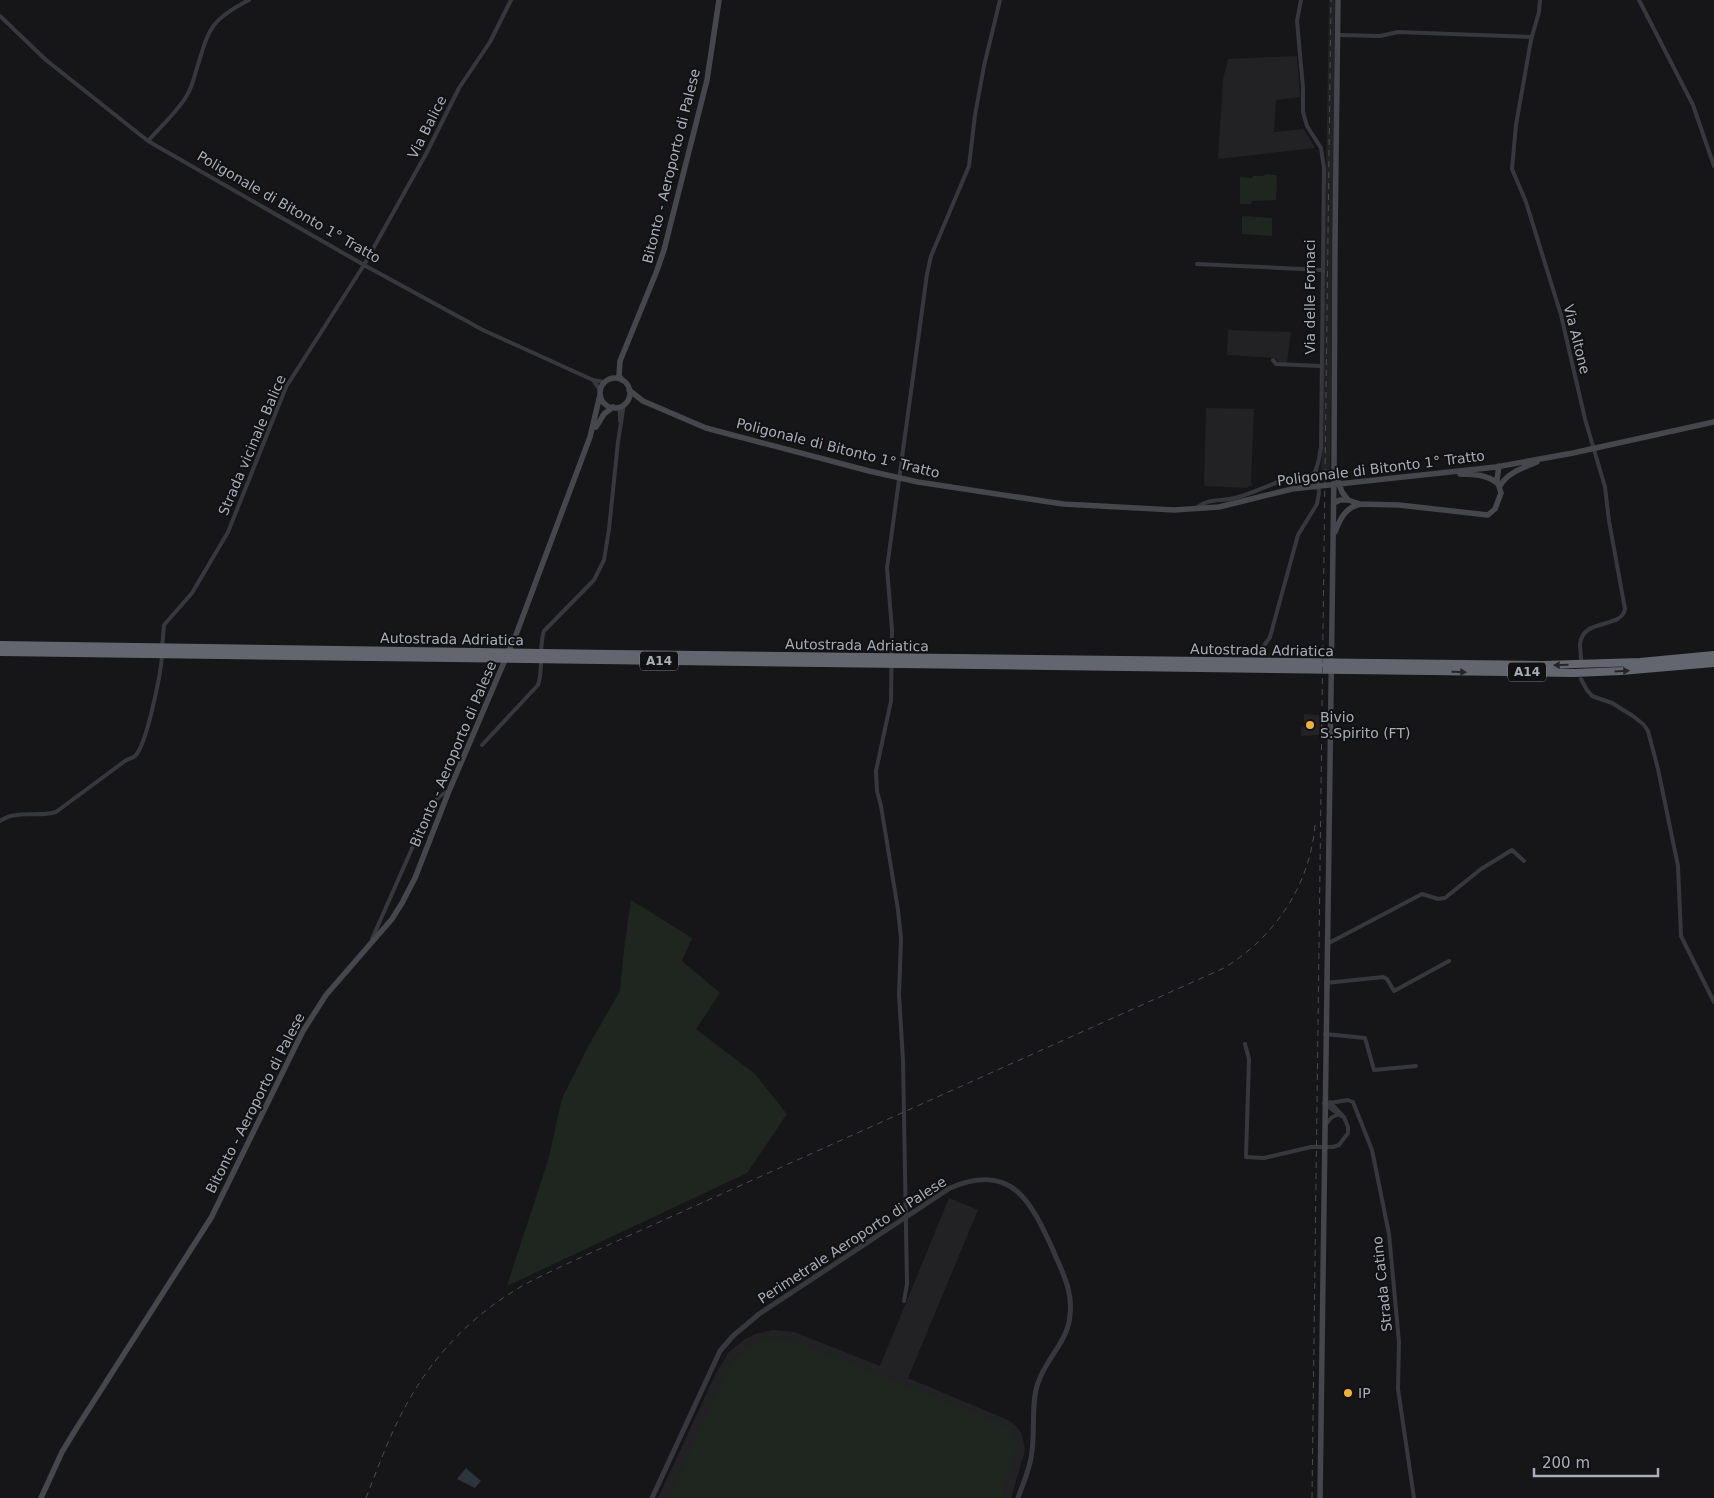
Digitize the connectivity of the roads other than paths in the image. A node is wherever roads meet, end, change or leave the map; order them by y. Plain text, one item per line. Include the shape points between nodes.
1 (249, 0) edge
2 (511, 0) edge
3 (719, 0) edge
4 (1000, 0) edge
5 (1301, 0) edge
6 (1338, 0) edge
7 (1540, 0) edge
8 (1639, 0) edge
9 (0, 16) edge
10 (1338, 35) junction
11 (1532, 37) junction
12 (148, 141) junction
13 (1714, 166) edge
14 (1197, 264) dead end
15 (364, 265) junction
16 (1322, 270) junction
17 (1273, 360) dead end
18 (620, 361) junction
19 (1321, 366) junction
20 (593, 380) junction
21 (622, 380) junction
22 (606, 381) junction
23 (629, 390) junction
24 (600, 393) junction
25 (643, 401) junction
26 (626, 402) junction
27 (615, 407) junction
28 (1714, 422) edge
29 (621, 423) junction
30 (590, 438) junction
31 (1594, 449) junction
32 (1547, 458) junction
33 (1499, 466) junction
34 (1316, 468) junction
35 (1334, 472) junction
36 (1444, 473) junction
37 (899, 478) junction
38 (1500, 486) junction
39 (1348, 500) junction
40 (1334, 503) junction
41 (1360, 504) junction
42 (1352, 507) junction
43 (1196, 510) junction
44 (1333, 539) junction
45 (0, 645) edge
46 (0, 652) edge
47 (1260, 654) dead end
48 (1714, 655) edge
49 (1581, 660) dead end
50 (1714, 663) edge
51 (1316, 666) junction
52 (1341, 666) junction
53 (1581, 678) dead end
54 (482, 745) dead end
55 (449, 791) junction
56 (0, 821) edge
57 (1524, 861) dead end
58 (371, 941) junction
59 (1327, 944) junction
60 (1449, 961) dead end
61 (1326, 983) junction
62 (1714, 1002) edge
63 (1325, 1034) junction
64 (1245, 1044) dead end
65 (1416, 1066) dead end
66 (1340, 1101) junction
67 (1327, 1103) junction
68 (1338, 1113) junction
69 (1324, 1126) junction
70 (905, 1217) junction
71 (904, 1301) dead end
72 (41, 1498) edge
73 (652, 1498) edge
74 (1018, 1498) edge
75 (1320, 1498) edge
76 (1414, 1498) edge

1 - 12 street via 226,12 212,28 187,96
2 - 15 street, Via Balice via 490,42 459,88
3 - 18 main road, Bitonto - Aeroporto di Palese via 707,80 664,250
4 - 37 street via 984,66 969,166 930,256
5 - 16 street, Via delle Fornaci via 1297,21 1303,112 1323,158
6 - 10 main road
7 - 11 street, Via Altone
8 - 13 street via 1693,105
9 - 12 street, Poligonale di Bitonto 1° Tratto via 46,60
10 - 11 street via 1380,36 1398,32
10 - 35 main road
11 - 31 street, Via Altone via 1512,169 1526,202 1561,315
12 - 15 street, Poligonale di Bitonto 1° Tratto
14 - 16 street
15 - 20 street, Poligonale di Bitonto 1° Tratto via 483,330
15 - 56 street, Strada vicinale Balice via 286,387 228,532 192,593 164,626 158,689 142,746 135,756 124,760 56,812 18,813
16 - 19 street, Via delle Fornaci
17 - 19 street via 1276,364
18 - 21 main road via 619,376
18 - 22 main road, Bitonto - Aeroporto di Palese
19 - 34 street, Via delle Fornaci via 1321,448
20 - 22 street, Poligonale di Bitonto 1° Tratto
20 - 24 street
21 - 22 main road
21 - 23 main road
22 - 24 main road
23 - 25 main road
23 - 26 main road
24 - 27 main road via 604,403
24 - 30 main road
25 - 26 main road
25 - 37 main road, Poligonale di Bitonto 1° Tratto via 706,428
26 - 27 main road
26 - 29 street
27 - 29 street via 620,412
27 - 30 main road via 604,414
28 - 31 main road, Poligonale di Bitonto 1° Tratto
29 - 54 street via 604,560 594,580 549,625 542,638 538,685
30 - 55 main road, Bitonto - Aeroporto di Palese via 517,632
31 - 32 main road, Poligonale di Bitonto 1° Tratto
31 - 49 street, Via Altone via 1605,487 1625,609 1620,618 1585,633 1580,644
32 - 33 main road, Poligonale di Bitonto 1° Tratto
32 - 38 main road via 1517,470
33 - 36 main road, Poligonale di Bitonto 1° Tratto
33 - 38 main road via 1502,474
34 - 43 street via 1310,475 1238,497 1209,501
34 - 47 street, Via delle Fornaci via 1317,504 1298,535 1270,637
35 - 39 main road
35 - 40 main road
36 - 38 main road via 1481,475
36 - 43 main road, Poligonale di Bitonto 1° Tratto via 1275,492
37 - 43 main road, Poligonale di Bitonto 1° Tratto via 1063,504
37 - 70 street via 887,568 892,630 891,701 878,758 876,791 901,938 899,995
38 - 41 main road via 1499,501 1488,515
39 - 40 main road
39 - 41 main road
40 - 42 main road
40 - 44 main road
41 - 42 main road
42 - 44 main road via 1339,522
44 - 59 main road
45 - 51 highway, Autostrada Adriatica / A14
46 - 51 highway, Autostrada Adriatica / A14
48 -> 52 highway, Autostrada Adriatica / A14 via 1593,664
52 -> 50 highway, Autostrada Adriatica / A14 via 1574,673
51 - 52 highway, Autostrada Adriatica / A14
53 - 62 street via 1592,696 1634,716 1648,730 1678,866 1681,936
55 - 58 main road, Bitonto - Aeroporto di Palese via 411,887 392,919
55 - 58 street via 434,800
57 - 59 street via 1512,850 1444,898 1422,894
58 - 72 main road, Bitonto - Aeroporto di Palese via 326,995 303,1031 211,1218 62,1452
59 - 61 main road
60 - 61 street via 1394,990 1383,977
61 - 63 main road
63 - 65 street via 1365,1038 1374,1070
63 - 67 main road
64 - 68 street via 1248,1059 1246,1157 1264,1158 1311,1147 1333,1148 1348,1132 1344,1117
66 - 67 street
66 - 68 street
66 - 76 street, Strada Catino via 1353,1102 1372,1150 1389,1234 1399,1342 1398,1389
67 - 68 street
67 - 69 main road
68 - 69 street
69 - 75 main road
70 - 71 street via 907,1284
70 - 73 street, Perimetrale Aeroporto di Palese via 759,1314 732,1336 708,1374
70 - 74 street, Perimetrale Aeroporto di Palese via 962,1182 991,1179 1007,1185 1027,1200 1064,1275 1070,1294 1069,1324 1038,1382 1032,1453

